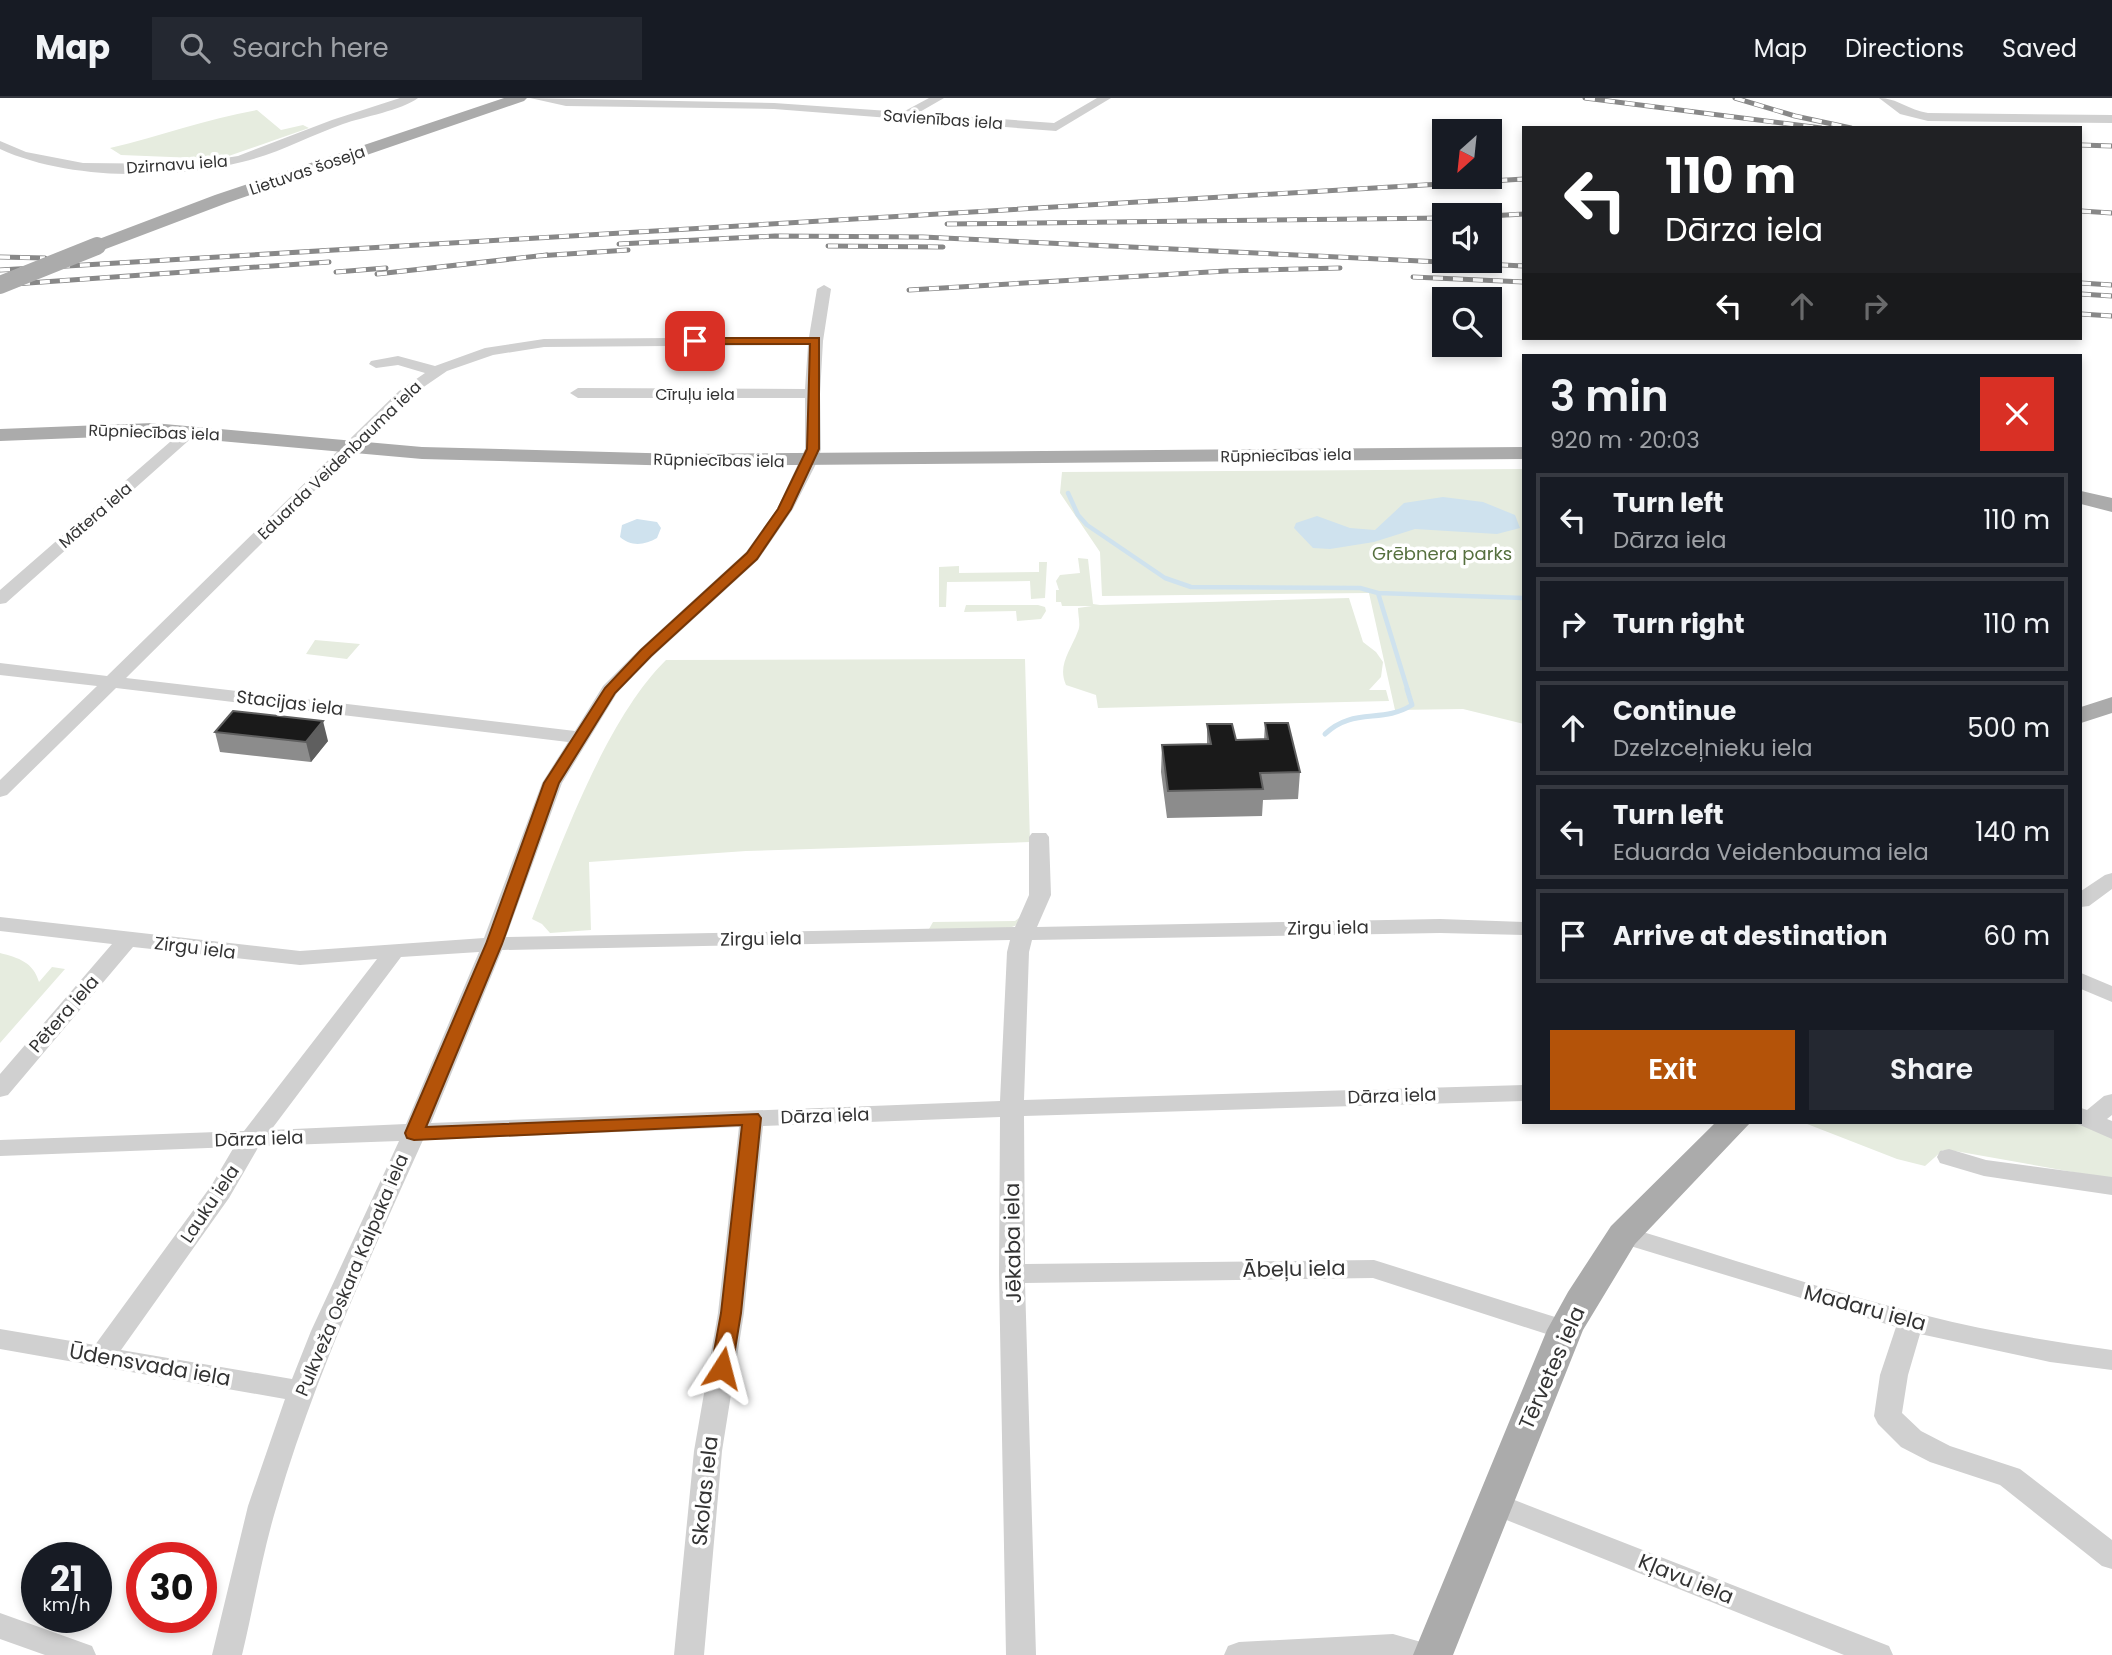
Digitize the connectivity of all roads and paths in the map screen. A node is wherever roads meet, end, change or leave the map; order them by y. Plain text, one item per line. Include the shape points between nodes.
1 (412, 98) edge
2 (519, 98) edge
3 (536, 98) edge
4 (755, 98) edge
5 (938, 98) edge
6 (1105, 98) edge
7 (1885, 98) edge
8 (740, 106) junction
9 (904, 116) junction
10 (2112, 119) edge
11 (0, 145) edge
12 (0, 285) edge
13 (824, 289) dead end
14 (816, 341) junction
15 (376, 364) dead end
16 (436, 371) junction
17 (578, 393) dead end
18 (812, 394) junction
19 (191, 431) junction
20 (0, 435) edge
21 (351, 447) junction
22 (1522, 453) edge
23 (810, 460) junction
24 (2082, 497) edge
25 (2112, 505) edge
26 (0, 599) edge
27 (0, 669) edge
28 (111, 681) junction
29 (2112, 705) edge
30 (2082, 715) edge
31 (579, 737) junction
32 (0, 791) edge
33 (1040, 837) dead end
34 (2112, 879) edge
35 (2082, 900) edge
36 (0, 924) edge
37 (1522, 928) edge
38 (1023, 933) junction
39 (128, 939) junction
40 (494, 944) junction
41 (395, 951) junction
42 (2082, 980) edge
43 (2112, 995) edge
44 (0, 1089) edge
45 (1522, 1093) edge
46 (2112, 1102) edge
47 (1012, 1109) junction
48 (752, 1118) junction
49 (2085, 1118) edge
50 (1733, 1124) edge
51 (2112, 1131) edge
52 (414, 1133) junction
53 (251, 1139) junction
54 (0, 1148) edge
55 (1949, 1157) dead end
56 (2112, 1186) edge
57 (1623, 1236) junction
58 (1013, 1274) junction
59 (1911, 1322) junction
60 (1565, 1330) junction
61 (0, 1339) edge
62 (102, 1356) junction
63 (2112, 1360) edge
64 (300, 1391) junction
65 (1494, 1503) junction
66 (2112, 1557) edge
67 (0, 1626) edge
68 (81, 1655) edge
69 (227, 1655) edge
70 (689, 1655) edge
71 (1021, 1655) edge
72 (1240, 1655) edge
73 (1424, 1655) edge
74 (1433, 1655) edge
75 (1878, 1655) edge

1 - 11 street, Dzirnavu iela via 229,161 105,167 44,161
2 - 12 main road, Lietuvas šoseja, bridge via 206,205
3 - 8 street, Savienības iela via 574,104
4 - 8 street
5 - 9 street
6 - 9 street, Savienības iela via 1056,127
7 - 10 street via 1905,112 1928,117
8 - 9 street, Savienības iela
13 - 14 street
14 - 16 street, Eduarda Veidenbauma iela via 544,343 470,356
14 - 18 street
15 - 16 street via 389,359
16 - 21 street, Eduarda Veidenbauma iela via 404,394
17 - 18 street, Cīruļu iela
18 - 23 street
19 - 20 main road, Rūpniecības iela via 101,429
19 - 21 main road, Rūpniecības iela
19 - 26 street, Mātera iela
21 - 23 main road, Rūpniecības iela via 498,456
21 - 28 street, Eduarda Veidenbauma iela
22 - 23 main road, Rūpniecības iela
23 - 31 street, Pulkveža Oskara Kalpaka iela via 790,500 752,556 620,680
24 - 25 main road
27 - 28 street, Stacijas iela
28 - 31 street, Stacijas iela
28 - 32 street, Eduarda Veidenbauma iela
29 - 30 main road
31 - 40 street, Pulkveža Oskara Kalpaka iela via 552,783
33 - 38 street, Jēkaba iela via 1040,895
34 - 35 street
36 - 39 street, Zirgu iela
37 - 38 street, Zirgu iela
38 - 40 street, Zirgu iela
38 - 47 street, Jēkaba iela via 1017,952
39 - 41 street, Zirgu iela via 276,957
39 - 44 street, Pētera iela
40 - 41 street, Zirgu iela
40 - 52 street, Pulkveža Oskara Kalpaka iela
41 - 53 street, Lauku iela
42 - 43 street
45 - 47 street, Dārza iela
46 - 49 street
47 - 48 street, Dārza iela
47 - 58 street, Jēkaba iela
48 - 52 street, Dārza iela
48 - 70 street, Skolas iela via 731,1313 708,1451
49 - 51 street
50 - 57 main road, Tērvetes iela
52 - 53 street, Dārza iela
52 - 64 street, Pulkveža Oskara Kalpaka iela
53 - 54 street, Dārza iela
53 - 62 street, Lauku iela via 220,1192
55 - 56 street via 1984,1168
57 - 59 street, Madaru iela
57 - 60 main road, Tērvetes iela
58 - 60 street, Ābeļu iela via 1374,1269
58 - 71 street, Jēkaba iela
59 - 63 street, Madaru iela
59 - 66 street via 1894,1375 1888,1416 1911,1439 1940,1454 2010,1477
60 - 65 main road, Tērvetes iela
61 - 62 street, Ūdensvada iela
62 - 64 street, Ūdensvada iela
64 - 69 street, Pulkveža Oskara Kalpaka iela via 262,1506
65 - 74 main road, Tērvetes iela
65 - 75 street, Kļavu iela
67 - 68 street
72 - 73 street via 1394,1647

